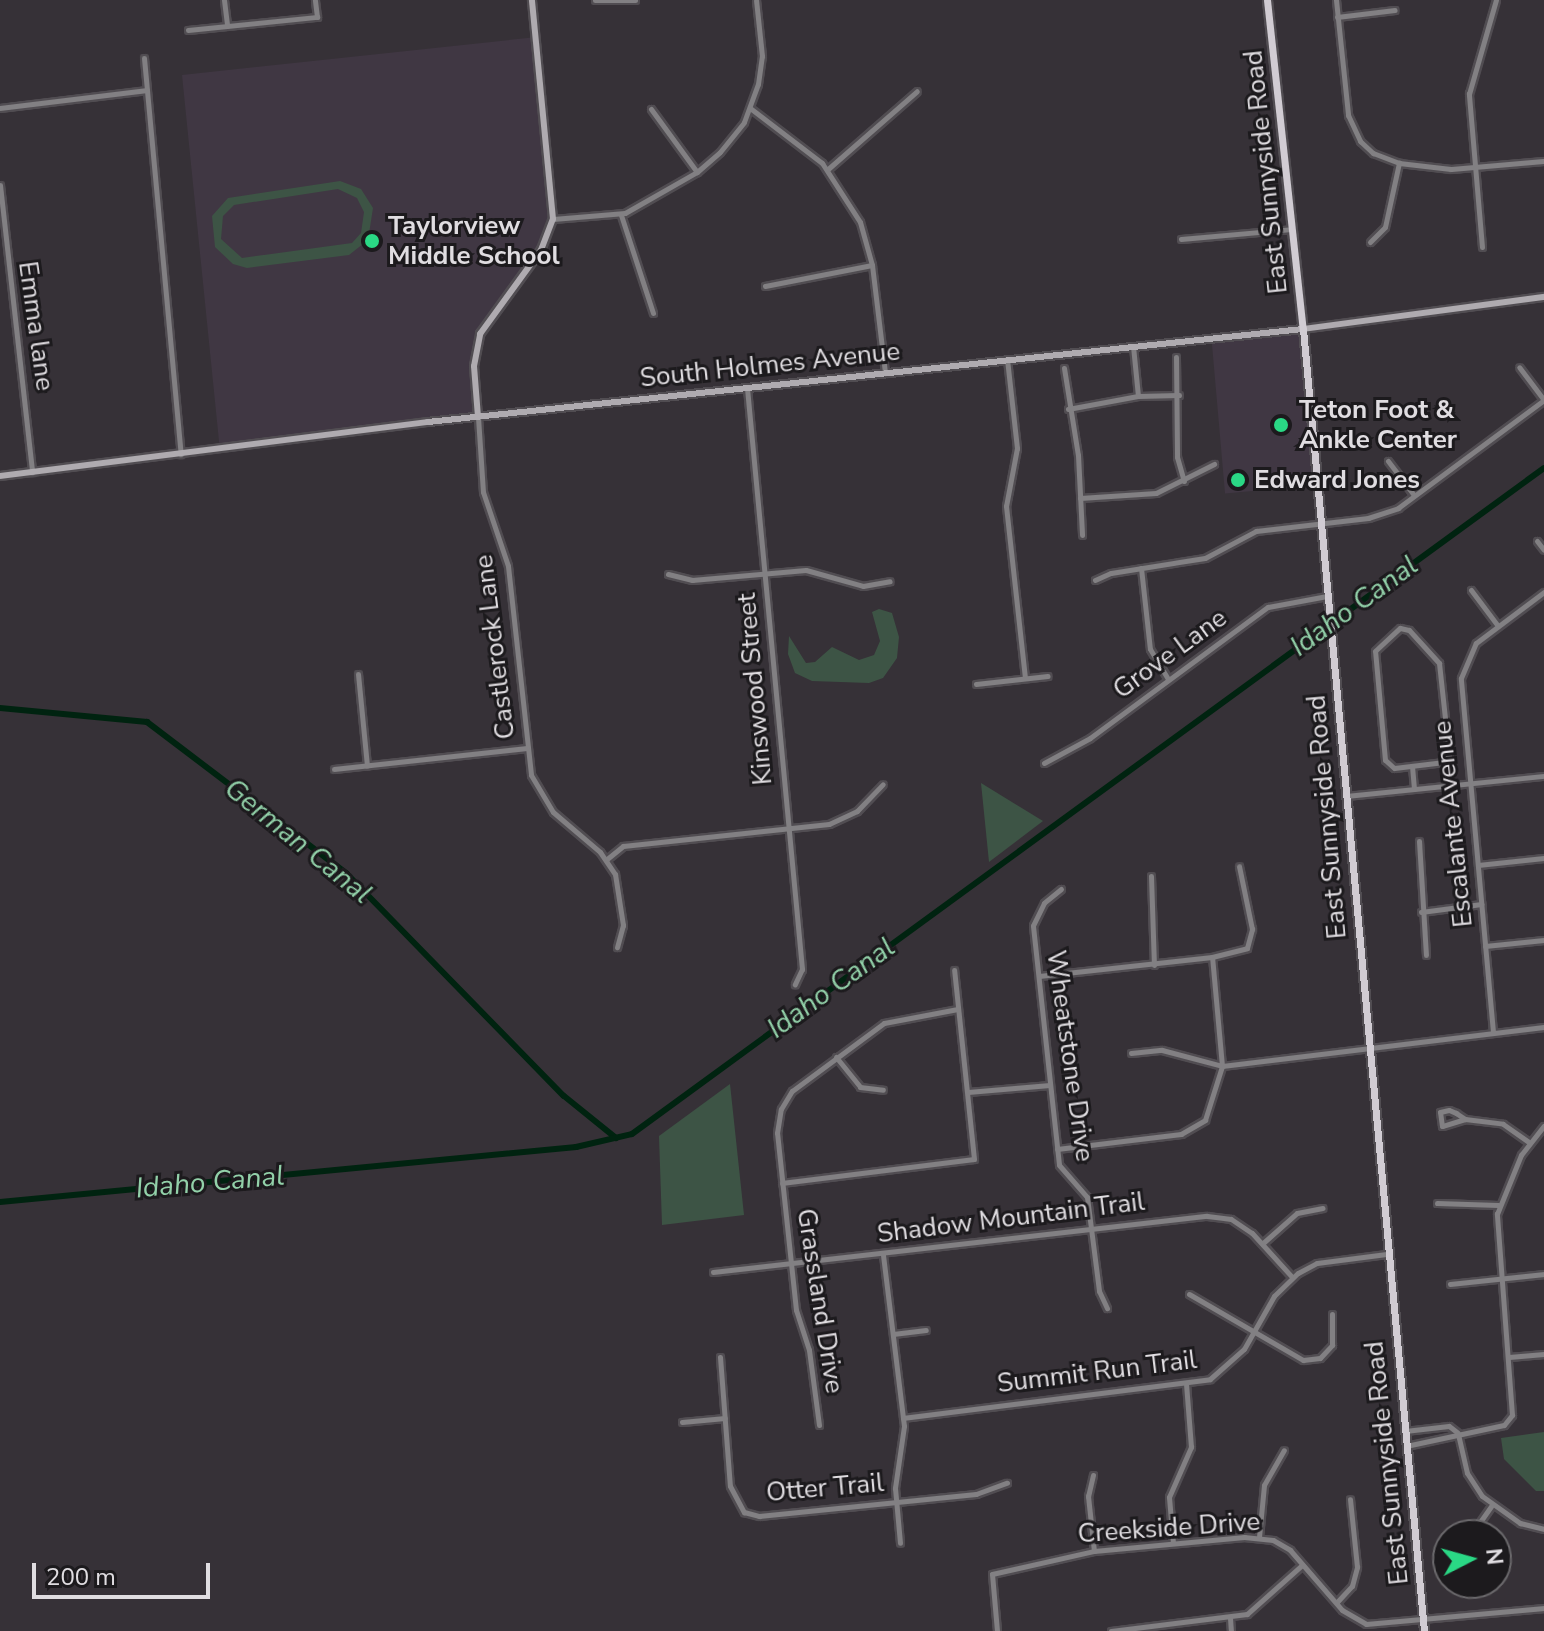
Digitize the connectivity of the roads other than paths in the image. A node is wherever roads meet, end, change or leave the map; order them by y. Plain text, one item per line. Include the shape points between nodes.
1 (224, 0) edge
2 (315, 0) edge
3 (532, 0) edge
4 (595, 0) edge
5 (635, 0) edge
6 (756, 0) edge
7 (1267, 0) edge
8 (1336, 0) edge
9 (1496, 0) edge
10 (1395, 10) dead end
11 (1337, 17) junction
12 (227, 26) junction
13 (188, 30) dead end
14 (144, 58) dead end
15 (147, 90) junction
16 (917, 91) dead end
17 (0, 108) edge
18 (750, 108) junction
19 (651, 109) dead end
20 (1544, 161) edge
21 (1399, 163) junction
22 (828, 169) junction
23 (1473, 169) junction
24 (697, 172) junction
25 (0, 185) edge
26 (621, 215) junction
27 (553, 219) junction
28 (1292, 229) junction
29 (1181, 239) dead end
30 (1370, 242) dead end
31 (1482, 247) dead end
32 (872, 265) junction
33 (765, 286) dead end
34 (1544, 297) edge
35 (653, 313) dead end
36 (1303, 329) junction
37 (1133, 346) junction
38 (1176, 357) dead end
39 (1007, 359) junction
40 (1519, 367) dead end
41 (1064, 368) dead end
42 (885, 373) junction
43 (747, 388) junction
44 (1179, 395) junction
45 (1138, 396) junction
46 (1068, 409) junction
47 (478, 417) junction
48 (181, 455) junction
49 (1388, 461) dead end
50 (1214, 464) dead end
51 (32, 472) junction
52 (0, 476) edge
53 (1184, 481) junction
54 (1414, 495) junction
55 (1080, 498) junction
56 (1320, 523) junction
57 (1082, 535) dead end
58 (1537, 541) dead end
59 (1544, 550) edge
60 (1141, 568) junction
61 (764, 572) junction
62 (668, 574) dead end
63 (1095, 580) dead end
64 (890, 581) dead end
65 (1471, 590) dead end
66 (1544, 592) edge
67 (1327, 596) junction
68 (1498, 626) junction
69 (358, 674) dead end
70 (1048, 676) dead end
71 (1025, 678) junction
72 (1168, 679) junction
73 (976, 684) dead end
74 (527, 748) junction
75 (1044, 763) dead end
76 (367, 766) junction
77 (1412, 766) junction
78 (334, 769) dead end
79 (1544, 776) edge
80 (883, 784) dead end
81 (1470, 784) junction
82 (1414, 789) junction
83 (1346, 796) junction
84 (788, 829) junction
85 (1419, 841) dead end
86 (1544, 858) edge
87 (607, 859) junction
88 (1478, 865) junction
89 (1239, 866) dead end
90 (1151, 876) dead end
91 (1061, 889) dead end
92 (1481, 904) junction
93 (1421, 912) junction
94 (1544, 940) edge
95 (1485, 946) junction
96 (617, 947) dead end
97 (1426, 955) dead end
98 (1212, 957) junction
99 (1154, 965) junction
100 (954, 970) dead end
101 (1039, 976) junction
102 (795, 984) dead end
103 (958, 1009) junction
104 (1544, 1027) edge
105 (1493, 1032) junction
106 (1368, 1046) junction
107 (1131, 1053) dead end
108 (836, 1057) junction
109 (1222, 1066) junction
110 (1050, 1085) junction
111 (883, 1090) dead end
112 (968, 1092) junction
113 (1465, 1119) junction
114 (1544, 1126) edge
115 (1529, 1142) junction
116 (1057, 1149) junction
117 (782, 1183) junction
118 (1437, 1203) dead end
119 (1498, 1205) junction
120 (1323, 1208) dead end
121 (1093, 1229) junction
122 (1263, 1243) junction
123 (1386, 1254) junction
124 (883, 1255) junction
125 (791, 1264) junction
126 (713, 1272) dead end
127 (1544, 1274) edge
128 (1292, 1277) junction
129 (1500, 1279) junction
130 (1450, 1284) dead end
131 (1189, 1294) dead end
132 (1107, 1308) dead end
133 (1332, 1314) dead end
134 (926, 1330) dead end
135 (1252, 1332) junction
136 (893, 1334) junction
137 (1544, 1354) edge
138 (720, 1357) dead end
139 (1509, 1357) junction
140 (1186, 1384) junction
141 (725, 1418) junction
142 (903, 1418) junction
143 (682, 1422) dead end
144 (819, 1425) dead end
145 (1404, 1431) junction
146 (1458, 1433) junction
147 (1406, 1446) junction
148 (1284, 1450) dead end
149 (1093, 1475) dead end
150 (1007, 1483) dead end
151 (1350, 1499) dead end
152 (896, 1502) junction
153 (1492, 1505) junction
154 (1482, 1519) edge
155 (1544, 1529) edge
156 (1259, 1537) junction
157 (900, 1543) dead end
158 (1173, 1543) junction
159 (1094, 1551) junction
160 (1302, 1565) junction
161 (1337, 1602) junction
162 (1544, 1608) edge
163 (1230, 1618) junction
164 (1423, 1620) junction
165 (1122, 1630) edge
166 (997, 1631) edge
167 (1111, 1631) edge
168 (1231, 1631) edge
169 (1424, 1631) edge

1 - 12 street
2 - 12 street via 317,17
3 - 27 street, Castlerock Lane
4 - 5 street
6 - 18 street via 761,71
7 - 28 main road, East Sunnyside Road
8 - 11 street
9 - 23 street via 1471,79
10 - 11 street
11 - 21 street via 1352,128 1373,153
12 - 13 street
14 - 15 street
15 - 17 street
15 - 48 street
16 - 22 street
18 - 22 street
18 - 24 street via 735,135
19 - 24 street
20 - 23 street
21 - 23 street
21 - 30 street via 1385,227
22 - 32 street via 860,222
23 - 31 street
24 - 26 street
25 - 51 street, Emma lane
26 - 27 street
26 - 35 street
27 - 47 street, Castlerock Lane via 541,250 480,334 474,366
28 - 29 street
28 - 36 main road, East Sunnyside Road
32 - 33 street
32 - 42 street
34 - 36 street, South Holmes Avenue
36 - 37 street, South Holmes Avenue
36 - 56 main road, East Sunnyside Road
37 - 39 street, South Holmes Avenue
37 - 45 street
38 - 44 street
39 - 42 street, South Holmes Avenue
39 - 71 street via 1017,448 1006,506
40 - 54 street via 1544,400
41 - 46 street
42 - 43 street, South Holmes Avenue
43 - 47 street, South Holmes Avenue
43 - 61 street, Kinswood Street
44 - 45 street
44 - 53 street via 1177,457
45 - 46 street
46 - 55 street
47 - 48 street, South Holmes Avenue
47 - 74 street, Castlerock Lane via 483,492 508,566
48 - 51 street, South Holmes Avenue
49 - 54 street
50 - 53 street
51 - 52 street, South Holmes Avenue
53 - 55 street via 1140,496
54 - 56 street via 1383,515
55 - 57 street
56 - 60 street via 1246,533 1205,558
56 - 67 main road, East Sunnyside Road
58 - 59 street
60 - 63 street
60 - 72 street via 1150,649
61 - 62 street via 692,580
61 - 64 street via 818,572 863,586
61 - 84 street, Kinswood Street
65 - 68 street
66 - 68 street, Escalante Avenue
67 - 72 street, Grove Lane via 1268,607
67 - 83 main road, East Sunnyside Road
68 - 81 street, Escalante Avenue via 1476,643 1463,670
69 - 76 street
70 - 71 street
71 - 73 street
72 - 75 street, Grove Lane via 1059,759
74 - 76 street
74 - 87 street, Castlerock Lane via 531,775 545,802
76 - 78 street
77 - 77 street via 1390,767 1385,760 1375,651 1402,627 1439,663 1449,755 1444,762
77 - 82 street
79 - 81 street
80 - 84 street via 874,798 845,818
81 - 82 street
81 - 88 street, Escalante Avenue
82 - 83 street
83 - 106 main road, East Sunnyside Road
84 - 87 street via 623,846
84 - 102 street, Kinswood Street via 802,969
85 - 93 street
86 - 88 street
87 - 96 street, Castlerock Lane via 621,895 623,925
88 - 92 street, Escalante Avenue
89 - 98 street via 1252,936 1241,951
90 - 99 street
91 - 101 street, Wheatstone Drive via 1034,919
92 - 93 street
92 - 95 street, Escalante Avenue
93 - 97 street
94 - 95 street
95 - 105 street, Escalante Avenue
98 - 99 street
98 - 109 street
99 - 101 street
100 - 103 street
101 - 110 street, Wheatstone Drive
103 - 108 street, Grassland Drive via 894,1018
103 - 112 street
104 - 105 street
105 - 106 street
106 - 109 street
106 - 123 main road, East Sunnyside Road
107 - 109 street via 1162,1050
108 - 111 street via 860,1087
108 - 117 street, Grassland Drive via 792,1091 781,1109 777,1133
109 - 116 street via 1212,1110 1191,1131
110 - 112 street
110 - 116 street, Wheatstone Drive
112 - 117 street via 974,1159
113 - 113 street via 1449,1110 1438,1117 1442,1126
113 - 115 street via 1503,1124
114 - 115 street
115 - 119 street
116 - 121 street, Wheatstone Drive via 1064,1175 1087,1197
117 - 125 street, Grassland Drive
118 - 119 street
119 - 129 street
120 - 122 street via 1297,1213
121 - 122 street, Shadow Mountain Trail via 1223,1217
121 - 124 street, Shadow Mountain Trail
121 - 132 street, Wheatstone Drive via 1099,1291
122 - 128 street, Shadow Mountain Trail
123 - 128 street via 1317,1263
123 - 145 main road, East Sunnyside Road
124 - 125 street, Shadow Mountain Trail
124 - 136 street
125 - 126 street, Shadow Mountain Trail
125 - 144 street, Grassland Drive
127 - 129 street
128 - 135 street, Summit Run Trail
129 - 130 street
129 - 139 street
131 - 135 street
133 - 135 street via 1335,1340 1324,1356 1311,1360
134 - 136 street
135 - 140 street, Summit Run Trail via 1244,1349 1221,1372
136 - 142 street
137 - 139 street
138 - 141 street
139 - 146 street via 1511,1417 1504,1425
140 - 142 street, Summit Run Trail
140 - 158 street via 1191,1447 1169,1497
141 - 143 street
141 - 152 street, Otter Trail via 732,1498 744,1512 759,1516
142 - 152 street
145 - 146 street via 1449,1426
145 - 147 main road, East Sunnyside Road
146 - 147 street via 1440,1442
146 - 153 street via 1467,1473
147 - 164 main road, East Sunnyside Road
148 - 156 street via 1264,1485
149 - 159 street via 1088,1496
150 - 152 street, Otter Trail via 992,1491
151 - 161 street via 1357,1567 1352,1586
152 - 157 street
153 - 154 street
153 - 155 street via 1520,1523
156 - 158 street, Creekside Drive
156 - 160 street, Creekside Drive via 1290,1550
158 - 159 street, Creekside Drive
159 - 166 street, Creekside Drive via 992,1574
160 - 161 street, Creekside Drive
160 - 163 street via 1260,1606
161 - 164 street, Creekside Drive via 1366,1624
162 - 164 street, Creekside Drive
163 - 165 street
163 - 168 street
164 - 169 main road, East Sunnyside Road
165 - 167 street

